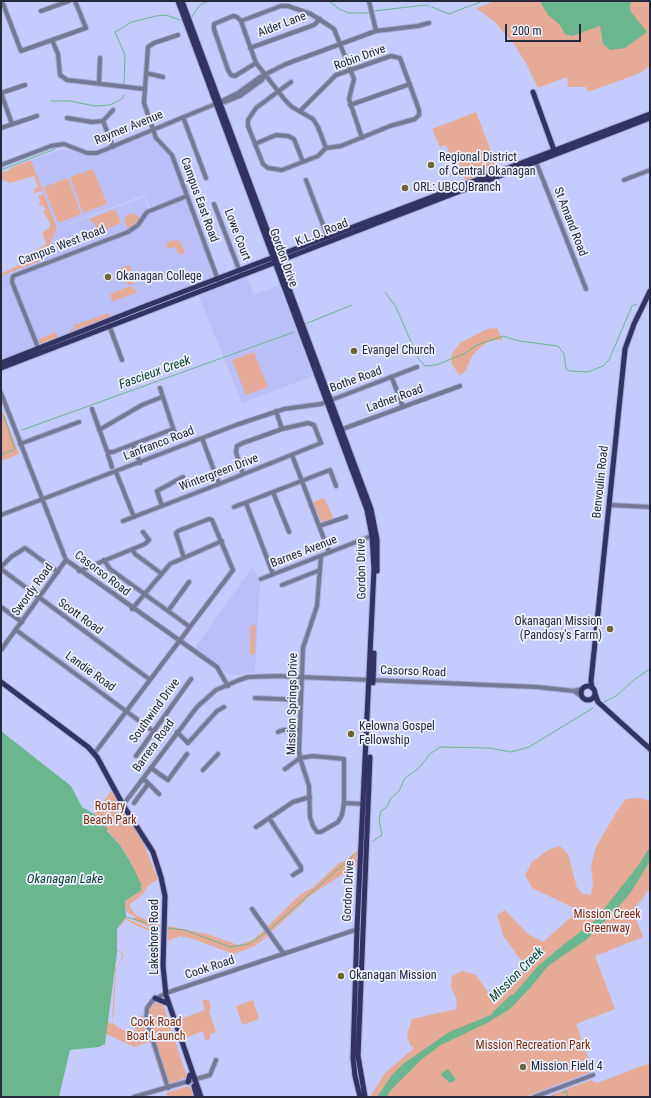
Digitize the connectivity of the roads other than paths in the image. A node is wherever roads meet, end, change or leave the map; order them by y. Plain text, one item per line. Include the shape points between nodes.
1 (2, 1) edge
2 (69, 1) edge
3 (75, 1) edge
4 (178, 1) edge
5 (182, 1) edge
6 (369, 1) edge
7 (41, 11) dead end
8 (320, 19) junction
9 (241, 21) junction
10 (429, 23) dead end
11 (376, 31) junction
12 (178, 35) dead end
13 (52, 40) junction
14 (341, 44) junction
15 (250, 48) junction
16 (100, 58) dead end
17 (256, 63) junction
18 (351, 70) junction
19 (146, 73) junction
20 (264, 76) junction
21 (164, 77) dead end
22 (291, 82) dead end
23 (100, 84) junction
24 (410, 84) junction
25 (25, 85) dead end
26 (144, 89) junction
27 (277, 92) junction
28 (533, 92) dead end
29 (1, 93) edge
30 (218, 103) junction
31 (350, 105) junction
32 (113, 110) dead end
33 (300, 112) junction
34 (650, 114) edge
35 (37, 116) dead end
36 (183, 117) junction
37 (67, 118) dead end
38 (650, 118) edge
39 (103, 121) junction
40 (12, 124) junction
41 (1, 128) edge
42 (153, 129) junction
43 (362, 138) junction
44 (255, 144) junction
45 (113, 147) junction
46 (326, 148) junction
47 (555, 153) junction
48 (303, 162) junction
49 (536, 162) junction
50 (1, 165) edge
51 (650, 170) edge
52 (206, 178) dead end
53 (306, 180) dead end
54 (624, 180) dead end
55 (187, 196) junction
56 (214, 204) dead end
57 (329, 238) junction
58 (271, 247) junction
59 (288, 254) junction
60 (275, 259) junction
61 (263, 263) junction
62 (280, 271) junction
63 (240, 272) junction
64 (218, 281) junction
65 (586, 289) dead end
66 (650, 291) edge
67 (108, 323) junction
68 (39, 350) junction
69 (122, 360) dead end
70 (1, 363) edge
71 (417, 367) dead end
72 (1, 368) edge
73 (392, 378) junction
74 (460, 386) dead end
75 (160, 388) dead end
76 (1, 394) edge
77 (162, 397) junction
78 (328, 401) junction
79 (403, 407) junction
80 (92, 409) dead end
81 (276, 412) junction
82 (79, 422) dead end
83 (173, 429) junction
84 (282, 429) junction
85 (100, 430) junction
86 (340, 430) junction
87 (176, 437) dead end
88 (202, 438) junction
89 (20, 444) junction
90 (133, 445) junction
91 (109, 452) junction
92 (292, 455) junction
93 (140, 463) junction
94 (112, 467) dead end
95 (116, 472) junction
96 (243, 474) junction
97 (184, 477) dead end
98 (302, 481) junction
99 (219, 484) junction
100 (336, 486) dead end
101 (273, 492) junction
102 (42, 501) junction
103 (246, 503) junction
104 (609, 505) junction
105 (162, 506) junction
106 (650, 507) edge
107 (234, 508) dead end
108 (1, 515) edge
109 (134, 517) junction
110 (346, 517) dead end
111 (124, 521) dead end
112 (319, 526) junction
113 (142, 532) dead end
114 (289, 532) dead end
115 (374, 535) junction
116 (222, 541) junction
117 (132, 549) junction
118 (329, 552) junction
119 (321, 556) junction
120 (184, 558) junction
121 (66, 560) junction
122 (104, 560) junction
123 (1, 567) edge
124 (320, 570) junction
125 (79, 571) junction
126 (58, 572) junction
127 (162, 574) junction
128 (273, 574) junction
129 (261, 579) dead end
130 (189, 582) dead end
131 (282, 585) dead end
132 (145, 594) junction
133 (39, 599) junction
134 (1, 607) edge
135 (132, 609) junction
136 (168, 611) junction
137 (22, 622) junction
138 (190, 627) junction
139 (16, 630) junction
140 (178, 641) junction
141 (1, 650) edge
142 (301, 678) junction
143 (149, 679) junction
144 (191, 679) dead end
145 (591, 680) junction
146 (371, 681) junction
147 (1, 682) edge
148 (228, 685) junction
149 (584, 688) junction
150 (592, 688) junction
151 (574, 691) junction
152 (595, 694) junction
153 (582, 696) junction
154 (254, 698) dead end
155 (301, 700) junction
156 (589, 700) junction
157 (598, 702) junction
158 (224, 707) dead end
159 (127, 711) junction
160 (300, 730) junction
161 (153, 731) junction
162 (177, 732) junction
163 (278, 732) dead end
164 (650, 749) edge
165 (94, 754) junction
166 (187, 754) dead end
167 (218, 754) dead end
168 (136, 756) dead end
169 (300, 758) junction
170 (151, 768) junction
171 (285, 769) dead end
172 (203, 770) dead end
173 (142, 780) junction
174 (148, 784) junction
175 (137, 787) junction
176 (142, 791) junction
177 (159, 794) dead end
178 (310, 797) junction
179 (134, 803) dead end
180 (344, 803) junction
181 (364, 804) junction
182 (123, 805) junction
183 (269, 818) junction
184 (256, 827) dead end
185 (293, 875) dead end
186 (252, 909) dead end
187 (360, 929) junction
188 (284, 954) junction
189 (166, 993) junction
190 (156, 998) junction
191 (169, 1004) junction
192 (185, 1057) junction
193 (216, 1060) dead end
194 (592, 1075) dead end
195 (192, 1081) junction
196 (168, 1088) junction
197 (134, 1097) edge
198 (197, 1097) edge
199 (201, 1097) edge
200 (360, 1097) edge
201 (365, 1097) edge
202 (534, 1097) edge

1 - 13 street via 21,51
2 - 7 street
3 - 13 street via 86,28
4 - 30 main road, Gordon Drive
5 - 30 main road, Gordon Drive
6 - 11 street
8 - 9 street via 281,6
8 - 14 street via 334,29
8 - 15 street, Alder Lane via 314,24
9 - 15 street
9 - 17 street via 237,16 233,16 214,24 228,70 231,75 236,76
10 - 11 street, Raymer Avenue
11 - 14 street, Raymer Avenue
12 - 19 street, Campus East Road via 148,47
13 - 23 street via 58,54 60,75 66,80
14 - 18 street
14 - 20 street, Raymer Avenue via 280,67
15 - 17 street
16 - 23 street
17 - 20 street
18 - 24 street, Robin Drive via 396,56 400,58
18 - 31 street via 354,79
18 - 33 street, Robin Drive via 331,79
19 - 21 street
19 - 26 street, Campus East Road
20 - 27 street
20 - 30 street, Raymer Avenue via 240,96
22 - 27 street
23 - 26 street
24 - 31 street
24 - 43 street, Robin Drive via 419,115 415,119
25 - 29 street
26 - 42 street, Campus East Road via 144,103
27 - 33 street
27 - 44 street via 250,114 248,126
28 - 47 main road
29 - 40 street
30 - 36 street, Raymer Avenue
30 - 58 main road, Gordon Drive
31 - 43 street
32 - 39 street
33 - 46 street via 313,119
34 - 47 main road, K.L.O. Road
35 - 40 street
36 - 42 street, Raymer Avenue
36 - 52 street
37 - 39 street
38 - 47 main road, K.L.O. Road
39 - 45 street
40 - 41 street
42 - 45 street, Raymer Avenue
42 - 55 street, Campus East Road via 156,138 172,155
43 - 46 street, Robin Drive via 334,148
44 - 48 street via 263,164 268,168 282,170
44 - 48 street via 276,135 288,136 294,139
45 - 50 street, Raymer Avenue via 98,153 87,153 64,144 51,146
46 - 48 street via 318,156
47 - 49 main road, K.L.O. Road
47 - 57 main road, K.L.O. Road
49 - 57 main road, K.L.O. Road
49 - 65 street, St Amand Road
51 - 54 street
53 - 57 street
55 - 64 street, Campus East Road
55 - 68 street, Campus West Road via 147,212 132,230 13,276 12,282
56 - 63 street, Lowe Court
57 - 59 main road, K.L.O. Road
58 - 59 main road
58 - 60 main road, Gordon Drive
58 - 61 main road
59 - 60 main road, K.L.O. Road
59 - 62 main road
60 - 61 main road, K.L.O. Road
60 - 62 main road, Gordon Drive
61 - 62 main road
61 - 63 main road, K.L.O. Road
62 - 78 main road, Gordon Drive
63 - 64 main road, K.L.O. Road
64 - 67 main road, K.L.O. Road
66 - 104 main road, Benvoulin Road via 625,349
67 - 68 main road, K.L.O. Road
67 - 69 street
68 - 70 main road, K.L.O. Road
68 - 72 main road, K.L.O. Road
71 - 73 street, Bothe Road
73 - 78 street, Bothe Road
73 - 79 street, Bothe Road
74 - 79 street, Ladner Road
75 - 77 street
76 - 89 street, Casorso Road
77 - 83 street
77 - 85 street via 142,405
78 - 81 street, Lanfranco Road
78 - 86 main road, Gordon Drive
79 - 86 street, Ladner Road
80 - 85 street
81 - 84 street
81 - 88 street, Lanfranco Road
82 - 89 street
83 - 87 street
83 - 90 street
84 - 92 street, Wintergreen Drive via 308,423 314,425 321,444
84 - 96 street via 237,446 236,452
85 - 91 street
86 - 115 main road, Gordon Drive via 371,509
88 - 93 street, Lanfranco Road
88 - 99 street
89 - 102 street, Casorso Road
90 - 91 street
90 - 93 street
91 - 94 street
92 - 96 street, Wintergreen Drive
92 - 98 street
93 - 95 street, Lanfranco Road
95 - 102 street, Lanfranco Road
95 - 109 street
96 - 99 street, Wintergreen Drive
97 - 105 street via 157,491
98 - 100 street via 330,470
98 - 101 street
98 - 112 street
99 - 105 street, Wintergreen Drive
101 - 103 street
101 - 114 street
102 - 108 street, Lanfranco Road
102 - 121 street, Casorso Road
103 - 107 street
103 - 128 street
104 - 106 street
104 - 145 main road, Benvoulin Road
105 - 109 street, Wintergreen Drive
109 - 111 street, Wintergreen Drive
110 - 112 street
112 - 118 street
113 - 117 street via 148,538 148,542
115 - 118 street, Barnes Avenue
115 - 146 main road, Gordon Drive via 378,556
116 - 120 street
116 - 120 street via 212,520 178,531 176,536
116 - 138 street via 233,570
117 - 122 street
117 - 127 street via 134,554
118 - 119 street, Barnes Avenue
119 - 124 street, Mission Springs Drive
119 - 128 street, Barnes Avenue
120 - 127 street via 170,564
121 - 125 street, Casorso Road
121 - 126 street, Swordy Road
122 - 125 street
122 - 132 street via 110,569
123 - 126 street via 25,548
123 - 133 street, Scott Road
124 - 131 street
124 - 142 street, Mission Springs Drive via 317,606 303,648
125 - 135 street, Casorso Road
126 - 133 street, Swordy Road
127 - 132 street
128 - 129 street, Barnes Avenue
130 - 136 street
132 - 135 street
132 - 136 street
133 - 137 street, Swordy Road
133 - 143 street, Scott Road
134 - 137 street
135 - 140 street, Casorso Road
136 - 138 street
137 - 139 street, Swordy Road
138 - 140 street
139 - 141 street, Swordy Road
139 - 159 street, Landie Road
140 - 143 street
140 - 148 street, Casorso Road via 217,668
142 - 146 street, Casorso Road
142 - 148 street, Casorso Road via 252,678
142 - 155 street, Mission Springs Drive
143 - 159 street
144 - 161 street, Southwind Drive
145 - 149 main road
145 - 150 main road, Benvoulin Road
146 - 151 street, Casorso Road via 537,687
146 - 181 main road, Gordon Drive
146 - 187 main road, Gordon Drive
147 - 165 main road, Lakeshore Road
148 - 162 street, Barrera Road via 203,700
149 - 150 main road
149 - 151 street, Casorso Road
149 - 153 main road
150 - 152 main road
151 - 153 street, Casorso Road
152 - 156 main road
152 - 157 main road
153 - 156 main road
154 - 155 street
155 - 160 street, Mission Springs Drive
156 - 157 main road
157 - 164 main road
158 - 162 street via 212,716 188,743
159 - 161 street, Landie Road
159 - 165 street
160 - 163 street
160 - 169 street, Mission Springs Drive
161 - 168 street, Southwind Drive
162 - 170 street, Barrera Road
165 - 182 main road, Lakeshore Road
166 - 170 street via 168,780
167 - 172 street
169 - 171 street
169 - 178 street, Mission Springs Drive
169 - 180 street via 313,756 344,759
170 - 173 street, Barrera Road
173 - 174 street
173 - 175 street, Barrera Road
174 - 176 street
174 - 177 street
175 - 176 street
175 - 182 street, Barrera Road
176 - 179 street
178 - 180 street, Mission Springs Drive via 310,817 317,832 338,822
178 - 183 street via 293,802
180 - 181 street
181 - 187 main road, Gordon Drive
182 - 189 main road, Lakeshore Road via 148,843 157,862 165,896 163,966
183 - 184 street
183 - 185 street via 301,867 301,870
186 - 188 street
187 - 188 street, Cook Road
187 - 200 main road, Gordon Drive via 353,1058
187 - 201 main road, Gordon Drive via 358,1056
188 - 189 street, Cook Road
189 - 190 street, Cook Road
189 - 191 main road, Lakeshore Road
190 - 191 main road
190 - 196 street via 147,1008 146,1019
191 - 192 main road, Lakeshore Road via 171,1020
192 - 195 main road, Lakeshore Road
192 - 195 main road, Lakeshore Road
193 - 195 street via 210,1075
194 - 202 street
195 - 196 street
195 - 198 main road, Lakeshore Road
195 - 199 main road, Lakeshore Road
196 - 197 street

